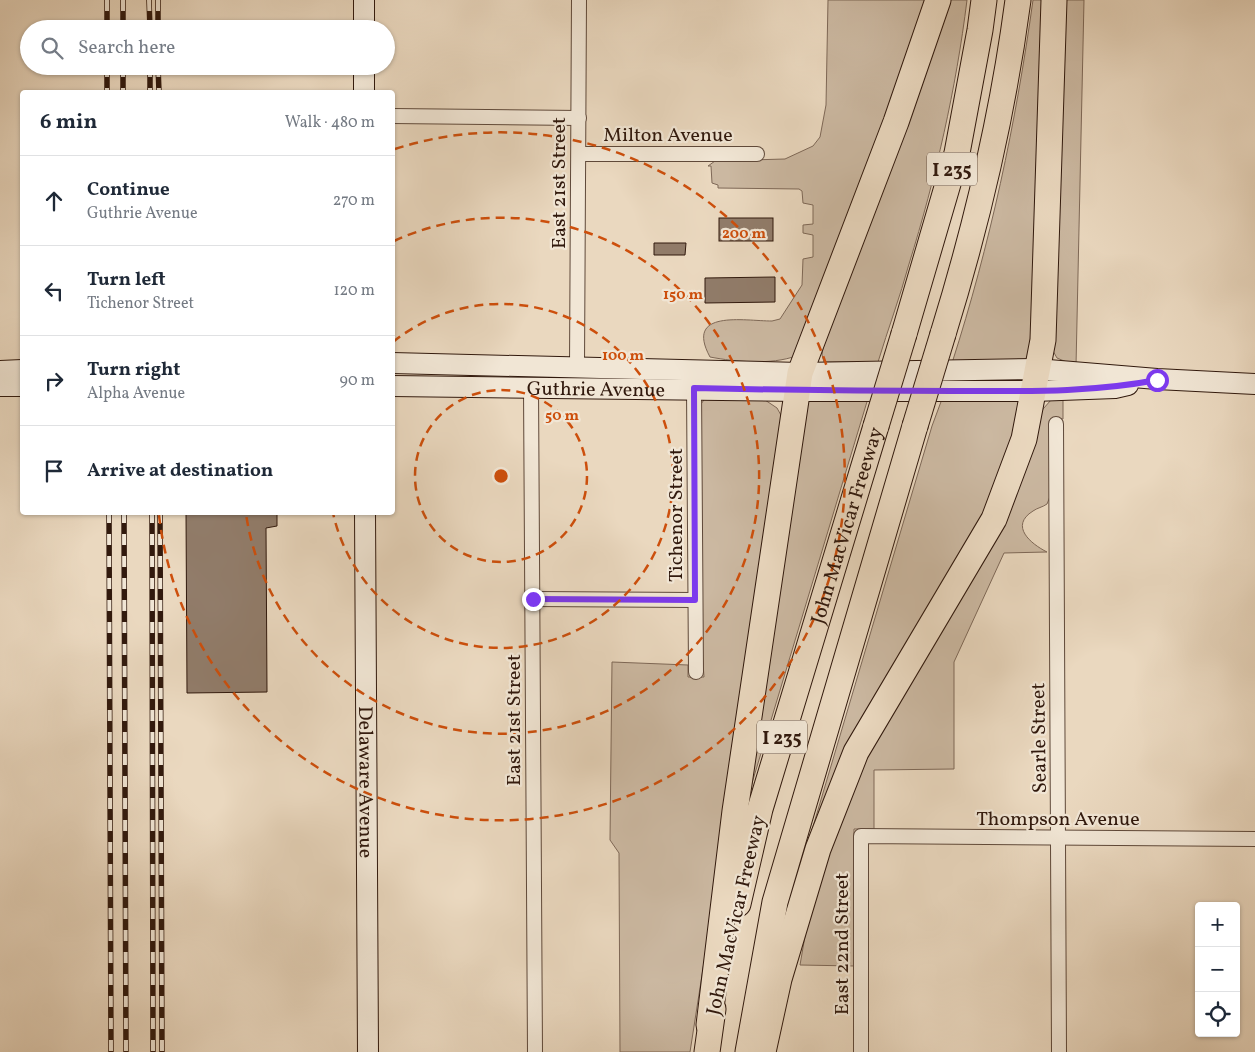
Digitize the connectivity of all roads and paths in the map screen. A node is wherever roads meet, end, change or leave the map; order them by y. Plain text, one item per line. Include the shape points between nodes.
1 (364, 0) edge
2 (579, 0) edge
3 (938, 0) edge
4 (984, 0) edge
5 (1018, 0) edge
6 (1054, 0) edge
7 (364, 20) edge
8 (364, 75) edge
9 (364, 90) edge
10 (395, 116) edge
11 (579, 118) junction
12 (579, 154) junction
13 (757, 154) dead end
14 (395, 363) edge
15 (577, 366) junction
16 (20, 370) edge
17 (0, 371) edge
18 (1035, 380) junction
19 (798, 382) junction
20 (1255, 384) edge
21 (0, 386) edge
22 (20, 386) edge
23 (395, 386) edge
24 (531, 388) junction
25 (694, 388) junction
26 (1056, 424) dead end
27 (365, 515) edge
28 (533, 599) junction
29 (695, 600) junction
30 (696, 672) dead end
31 (861, 836) joint
32 (1059, 838) junction
33 (1255, 839) edge
34 (709, 1025) junction
35 (368, 1052) edge
36 (535, 1052) edge
37 (707, 1052) edge
38 (748, 1052) edge
39 (763, 1052) edge
40 (861, 1052) edge
41 (1059, 1052) edge

1 - 7 main road
2 - 11 street, East 21st Street
3 - 19 highway via 896,122
4 - 34 highway, John MacVicar Freeway / I 235, bridge via 957,154 760,809
5 - 38 highway, John MacVicar Freeway / I 235, bridge via 995,143 943,334 775,902
6 - 18 highway via 1043,340
8 - 9 main road
10 - 11 street, Milton Avenue
11 - 12 street, East 21st Street
12 - 13 street, Milton Avenue
12 - 15 street, East 21st Street
14 - 15 main road, Guthrie Avenue
15 - 19 main road, Guthrie Avenue
16 - 17 main road
18 - 19 main road, Guthrie Avenue
18 - 20 main road, Guthrie Avenue via 1114,388 1157,380
18 - 39 highway via 1024,440 994,519 856,752 818,849 780,979
19 - 25 main road, Guthrie Avenue
19 - 34 highway via 735,811
21 - 22 main road
23 - 24 main road, Guthrie Avenue
24 - 25 main road, Guthrie Avenue
24 - 28 street, East 21st Street
25 - 29 street, Tichenor Street
26 - 32 street, Searle Street
27 - 35 main road, Delaware Avenue
28 - 29 street
28 - 36 street, East 21st Street
29 - 30 street, Tichenor Street
31 - 32 street, Thompson Avenue
31 - 40 street, East 22nd Street
32 - 33 street, Thompson Avenue
32 - 41 street, Searle Street
34 - 37 highway, John MacVicar Freeway / I 235

